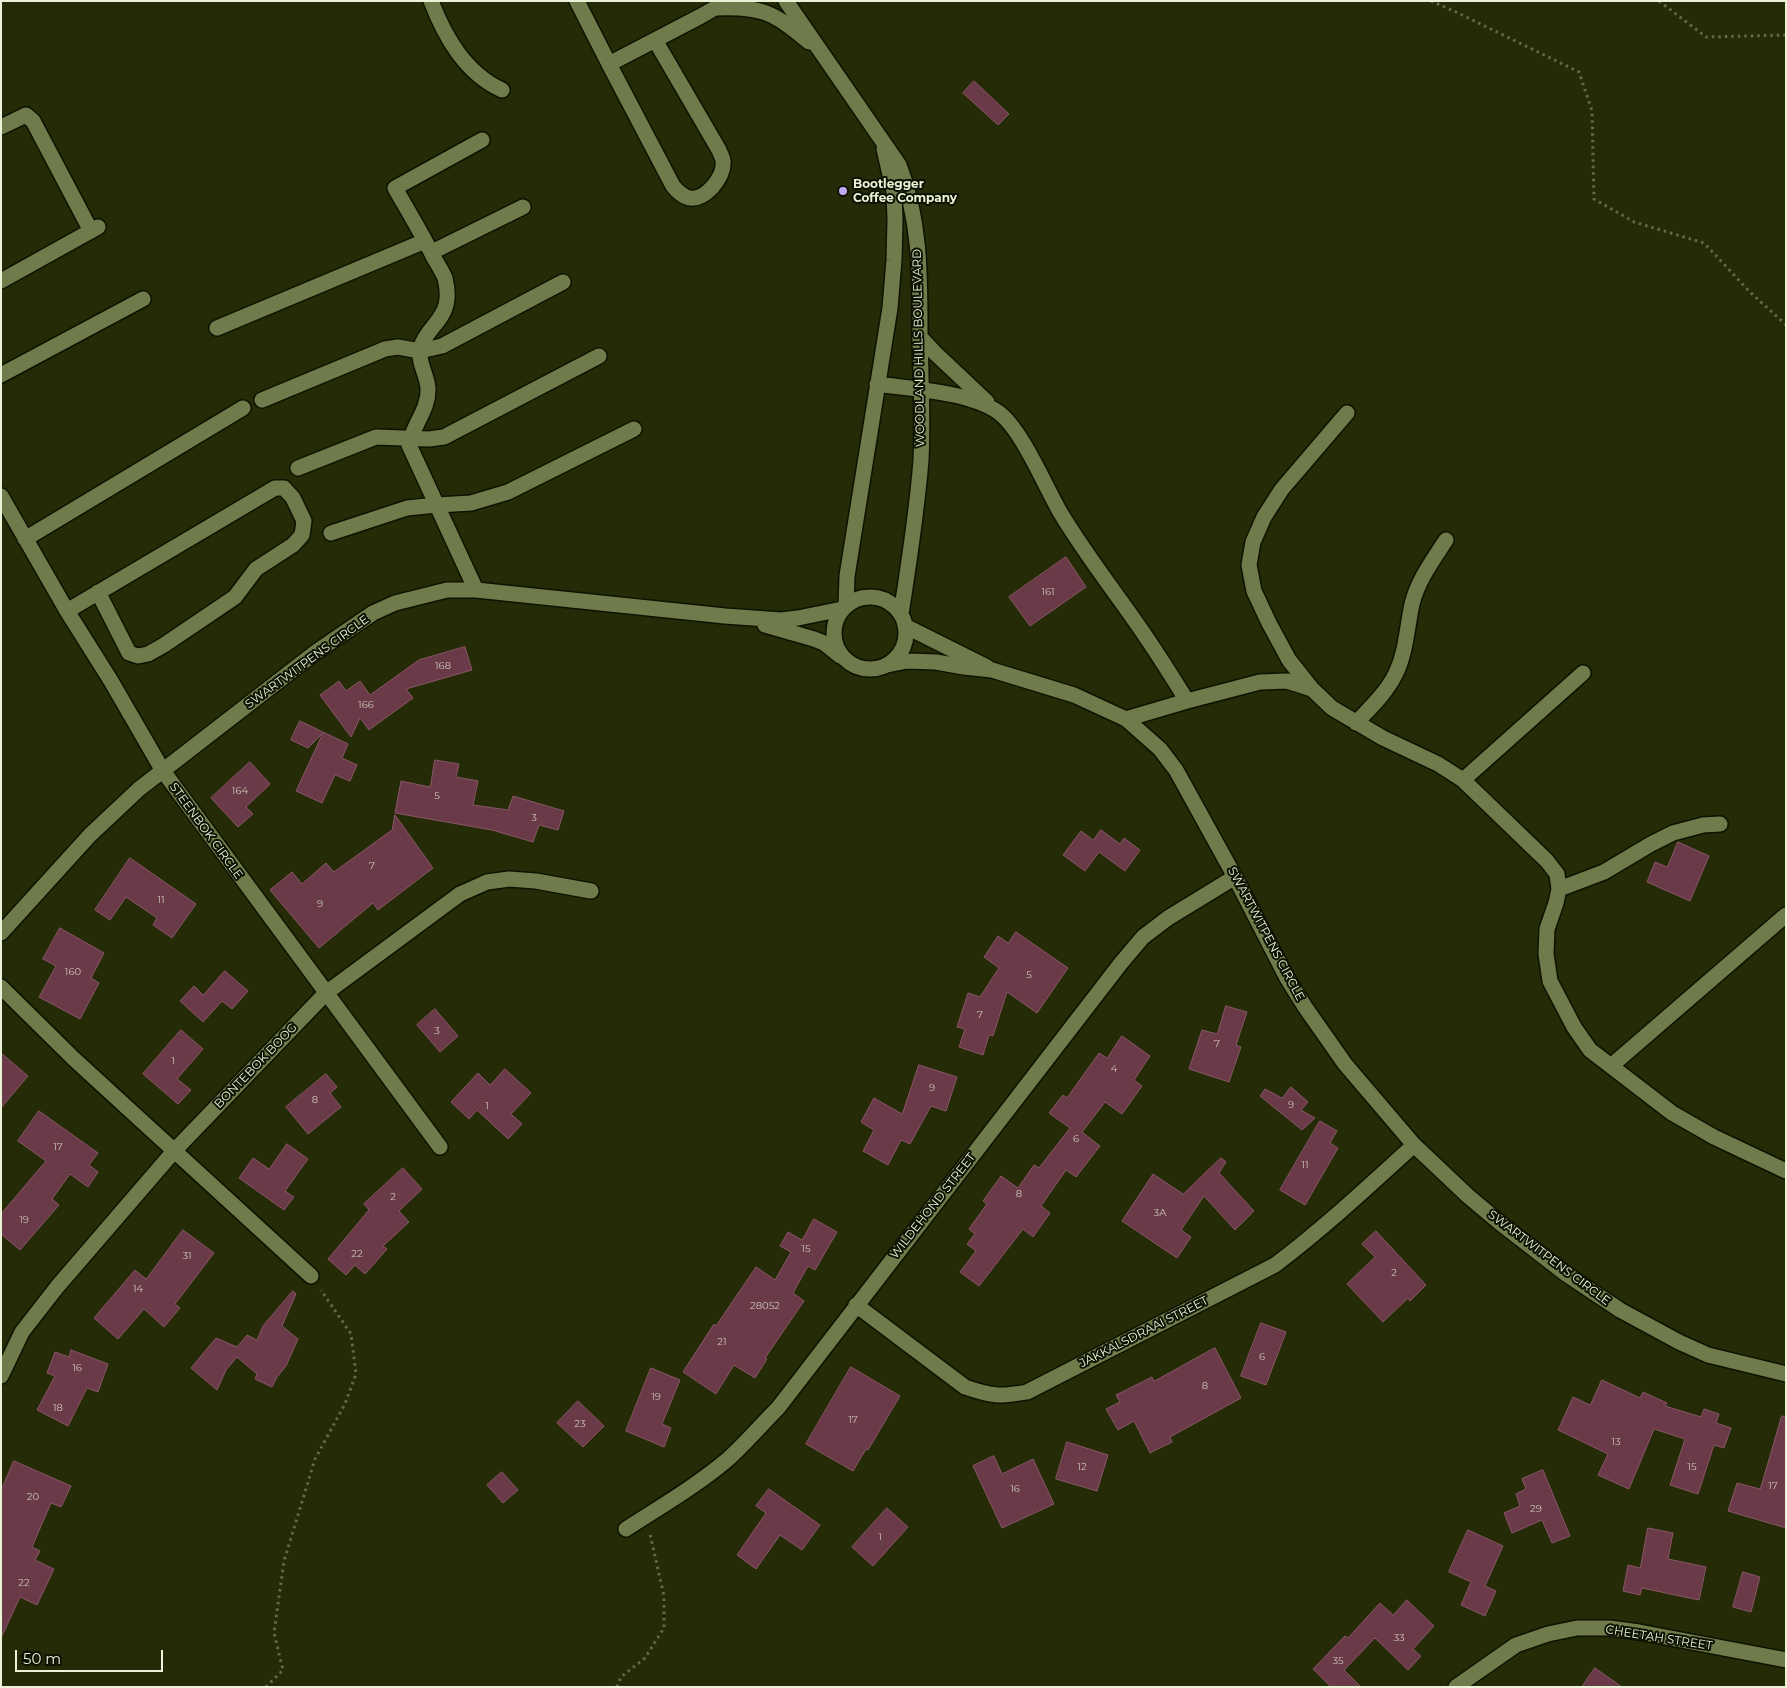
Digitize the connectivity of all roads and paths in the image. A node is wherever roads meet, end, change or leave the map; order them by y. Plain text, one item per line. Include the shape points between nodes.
1 (431, 1) edge
2 (577, 1) edge
3 (786, 1) edge
4 (1431, 1) edge
5 (1659, 1) edge
6 (719, 5) edge
7 (1786, 35) edge
8 (655, 40) junction
9 (822, 53) junction
10 (608, 64) junction
11 (502, 90) dead end
12 (1, 127) edge
13 (482, 140) dead end
14 (883, 143) junction
15 (523, 207) dead end
16 (428, 246) junction
17 (1, 280) edge
18 (562, 282) dead end
19 (143, 299) dead end
20 (1786, 325) edge
21 (217, 328) dead end
22 (920, 337) junction
23 (420, 351) junction
24 (599, 356) dead end
25 (1, 375) edge
26 (877, 384) junction
27 (921, 390) junction
28 (262, 400) dead end
29 (243, 408) dead end
30 (999, 412) junction
31 (1347, 413) dead end
32 (634, 429) dead end
33 (410, 438) junction
34 (298, 468) dead end
35 (1, 496) edge
36 (437, 504) junction
37 (331, 533) dead end
38 (25, 539) junction
39 (1446, 540) dead end
40 (476, 590) junction
41 (98, 592) junction
42 (844, 607) junction
43 (67, 610) junction
44 (725, 616) junction
45 (903, 620) junction
46 (844, 659) junction
47 (887, 665) junction
48 (992, 670) junction
49 (1582, 673) dead end
50 (1312, 689) junction
51 (1187, 701) junction
52 (1126, 719) junction
53 (1356, 723) junction
54 (163, 771) junction
55 (1463, 780) junction
56 (1720, 824) dead end
57 (1235, 877) junction
58 (1559, 889) junction
59 (591, 891) dead end
60 (1786, 914) edge
61 (1, 932) edge
62 (1, 987) edge
63 (326, 993) junction
64 (1610, 1066) junction
65 (1414, 1145) junction
66 (440, 1147) dead end
67 (175, 1150) junction
68 (1786, 1170) edge
69 (311, 1276) joint
70 (856, 1305) junction
71 (1786, 1374) edge
72 (1, 1376) edge
73 (646, 1516) junction
74 (626, 1529) dead end
75 (1786, 1660) edge
76 (1467, 1684) edge
77 (266, 1687) edge
78 (617, 1687) edge

1 - 11 street via 462,60
2 - 10 street
3 - 9 street, WOODLAND HILLS BOULEVARD
4 - 20 path via 1579,72 1592,110 1594,199 1634,222 1704,243
5 - 7 path via 1706,38
6 - 8 street
6 - 9 street via 768,13
8 - 10 street
8 - 10 street via 723,161 718,182 700,196 689,198 673,186
9 - 14 street, WOODLAND HILLS BOULEVARD
12 - 17 street via 26,115 33,121 96,228
13 - 16 street via 395,188
14 - 22 street, WOODLAND HILLS BOULEVARD via 902,172 915,220 920,268
14 - 26 street, WOODLAND HILLS BOULEVARD via 894,192 895,220 890,308
15 - 16 street
16 - 21 street
16 - 23 street via 445,279 446,305
18 - 23 street via 442,346
19 - 25 street
22 - 27 street, WOODLAND HILLS BOULEVARD
22 - 30 street
23 - 28 street via 398,347 385,349
23 - 33 street via 428,400
24 - 33 street via 444,437
26 - 27 street
26 - 42 street, WOODLAND HILLS BOULEVARD
27 - 30 street via 975,400
27 - 45 street, WOODLAND HILLS BOULEVARD via 921,458
29 - 38 street
30 - 51 street via 1010,423 1091,561
31 - 50 street via 1268,510 1253,542 1249,565 1254,591 1269,623 1289,660
32 - 36 street via 508,492 470,503
33 - 34 street via 376,437
33 - 36 street via 409,445
35 - 38 street, STEENBOK CIRCLE
36 - 37 street via 407,508
36 - 40 street
38 - 43 street, STEENBOK CIRCLE
39 - 53 street via 1418,584 1396,674 1385,692
40 - 44 street, SWARTWITPENS CIRCLE
40 - 54 street, SWARTWITPENS CIRCLE via 448,590 419,596 373,613 316,652
41 - 41 street via 275,488 284,488 293,498 304,521 302,536 256,569 235,597 148,654 138,656 129,653
41 - 43 street
42 - 44 street, SWARTWITPENS CIRCLE via 781,620
42 - 45 street via 853,600 871,597 888,602
42 - 46 street via 837,618 834,640
43 - 54 street, STEENBOK CIRCLE
44 - 46 street, SWARTWITPENS CIRCLE via 814,638
45 - 47 street via 905,637 902,648
45 - 48 street, SWARTWITPENS CIRCLE via 942,646
46 - 47 street via 864,669
47 - 48 street, SWARTWITPENS CIRCLE via 920,661
48 - 52 street, SWARTWITPENS CIRCLE via 1074,695
49 - 55 street
50 - 51 street via 1287,682 1260,682
50 - 53 street via 1332,708
51 - 52 street
52 - 57 street, SWARTWITPENS CIRCLE via 1160,749 1176,770
53 - 55 street
54 - 61 street, SWARTWITPENS CIRCLE via 90,835
54 - 63 street, STEENBOK CIRCLE
55 - 58 street via 1547,861 1557,874
56 - 58 street via 1673,833 1604,872
57 - 65 street, SWARTWITPENS CIRCLE via 1268,944 1305,1007 1350,1071
57 - 70 street, WILDEHOND STREET via 1168,918 1143,938
58 - 64 street via 1547,930 1550,981 1590,1050
59 - 63 street, BONTEBOK BOOG via 536,881 509,879 487,882 460,894
60 - 64 street
62 - 67 street via 74,1059
63 - 66 street, STEENBOK CIRCLE
63 - 67 street, BONTEBOK BOOG
64 - 68 street via 1672,1112 1714,1137
65 - 70 street, JAKKALSDRAAI STREET via 1339,1213 1274,1265 1027,1392 1003,1396 965,1387
65 - 71 street, SWARTWITPENS CIRCLE via 1499,1222 1566,1274 1620,1310 1708,1355
67 - 69 street
67 - 72 street, BONTEBOK BOOG via 22,1332
69 - 77 path via 351,1334 356,1374 345,1404 315,1459 284,1561 274,1633 283,1670
70 - 73 street, WILDEHOND STREET via 778,1408 750,1438 695,1484
73 - 74 street, WILDEHOND STREET
73 - 78 path via 664,1596 664,1628 645,1658 622,1677
75 - 76 street, CHEETAH STREET via 1639,1632 1577,1628 1516,1646

